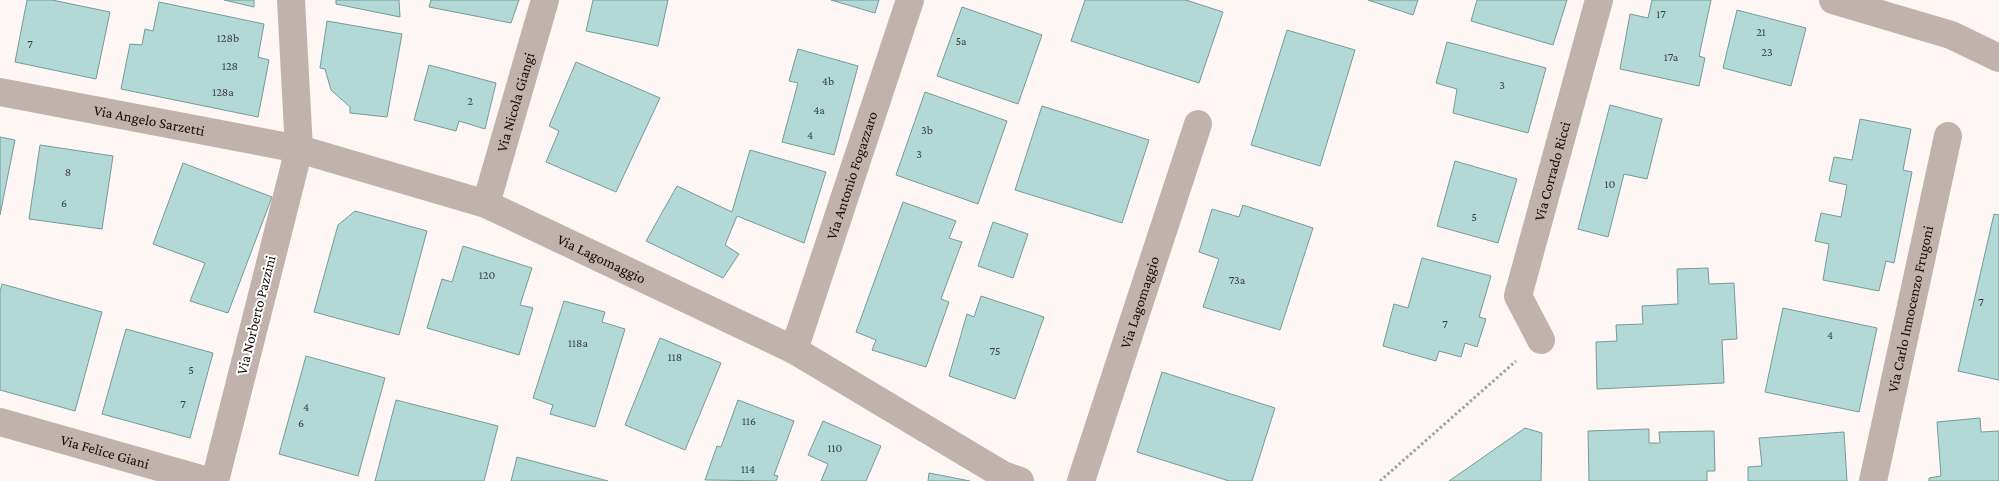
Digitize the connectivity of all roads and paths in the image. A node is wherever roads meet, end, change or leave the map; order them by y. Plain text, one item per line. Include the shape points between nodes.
1 (291, 0) edge
2 (545, 0) edge
3 (910, 0) edge
4 (1599, 0) edge
5 (1833, 0) edge
6 (1999, 58) edge
7 (0, 92) edge
8 (1198, 124) dead end
9 (1948, 136) dead end
10 (299, 149) junction
11 (486, 204) junction
12 (1541, 340) joint
13 (794, 350) junction
14 (1, 428) edge
15 (1008, 479) edge
16 (208, 481) edge
17 (214, 481) edge
18 (1081, 481) edge
19 (1380, 481) edge
20 (1873, 481) edge

1 - 10 street
2 - 11 street, Via Nicola Giangi
3 - 13 street, Via Antonio Fogazzaro
4 - 12 street, Via Corrado Ricci via 1518,296
5 - 6 street via 1951,35
7 - 10 street, Via Angelo Sarzetti
8 - 18 street, Via Lagomaggio
9 - 20 street, Via Carlo Innocenzo Frugoni
10 - 11 street, Via Lagomaggio
10 - 17 street, Via Norberto Pazzini
11 - 13 street, Via Lagomaggio
12 - 19 path
13 - 15 street, Via Lagomaggio
14 - 16 street, Via Felice Giani

